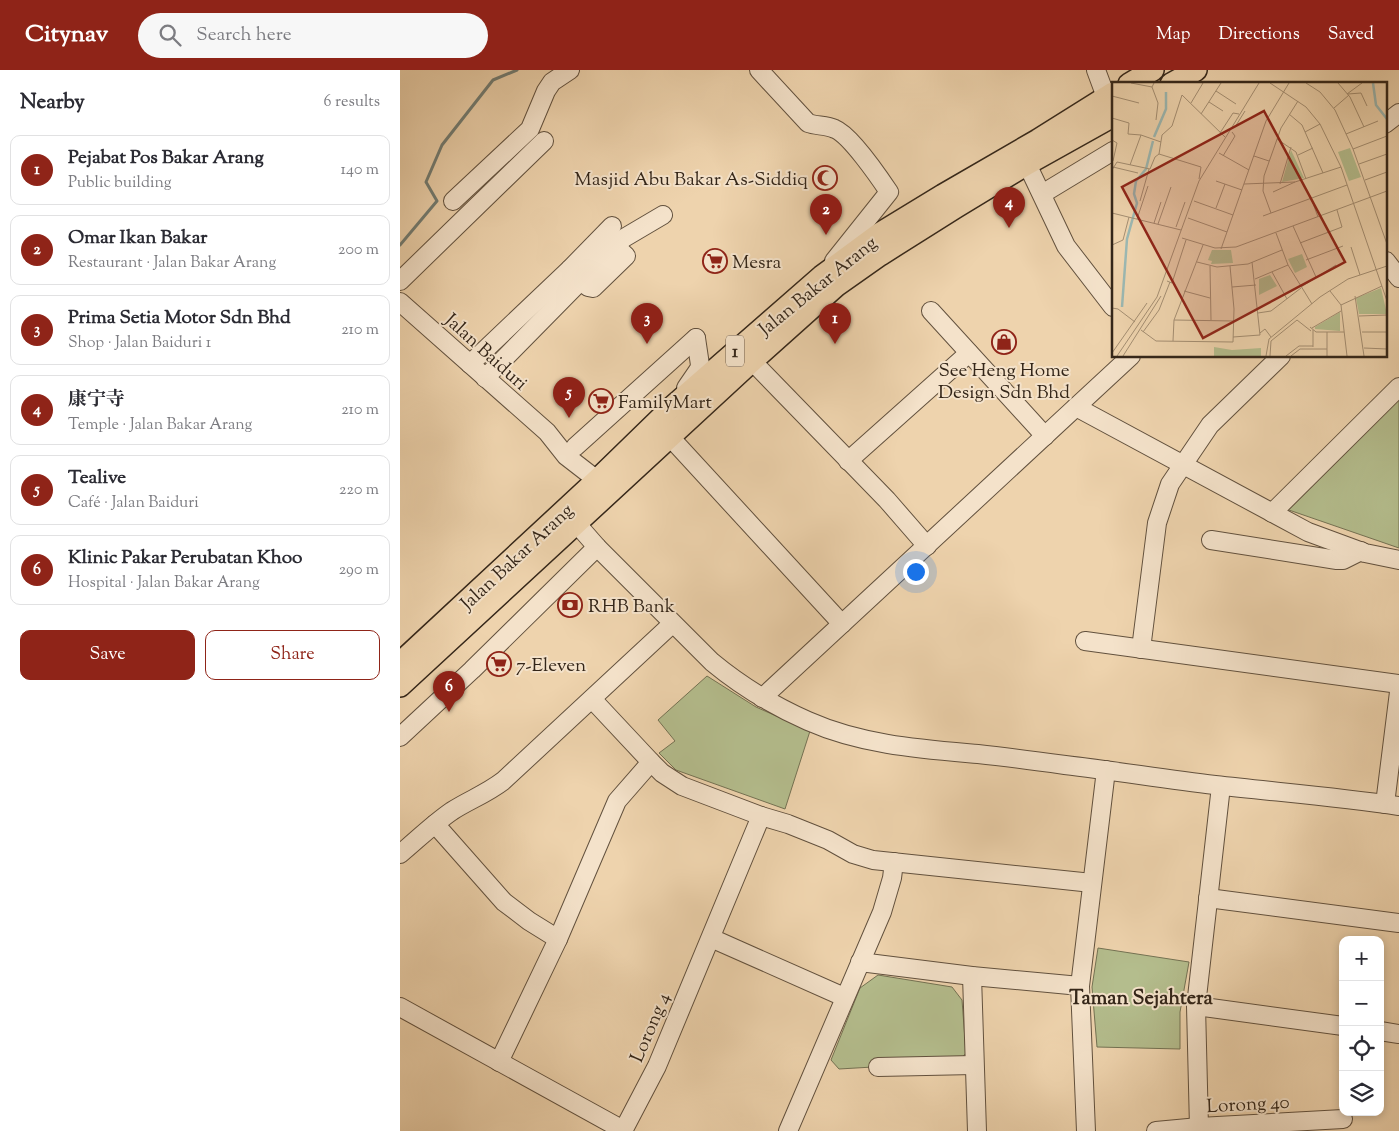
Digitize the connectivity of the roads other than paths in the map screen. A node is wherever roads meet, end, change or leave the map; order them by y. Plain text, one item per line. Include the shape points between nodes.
1 (570, 70) edge
2 (759, 70) edge
3 (1096, 70) edge
4 (1153, 70) edge
5 (1196, 70) edge
6 (1132, 82) edge
7 (1175, 82) edge
8 (1111, 102) edge
9 (1399, 113) edge
10 (1386, 123) edge
11 (544, 141) dead end
12 (1112, 152) edge
13 (1027, 164) junction
14 (1042, 194) junction
15 (453, 200) dead end
16 (663, 215) dead end
17 (612, 226) dead end
18 (1390, 258) edge
19 (575, 275) junction
20 (822, 276) junction
21 (1399, 278) edge
22 (400, 281) edge
23 (400, 302) edge
24 (1112, 306) edge
25 (931, 311) dead end
26 (969, 353) junction
27 (1129, 358) edge
28 (1279, 358) edge
29 (752, 361) junction
30 (470, 364) junction
31 (485, 378) junction
32 (1399, 387) edge
33 (671, 408) junction
34 (1076, 408) junction
35 (547, 432) junction
36 (1045, 436) junction
37 (670, 437) junction
38 (575, 447) junction
39 (848, 461) junction
40 (1182, 465) junction
41 (601, 476) junction
42 (1272, 513) junction
43 (576, 523) junction
44 (1211, 540) dead end
45 (927, 546) junction
46 (597, 547) junction
47 (1361, 551) junction
48 (1399, 560) edge
49 (672, 624) junction
50 (842, 624) junction
51 (1085, 642) dead end
52 (1141, 649) junction
53 (400, 663) edge
54 (1399, 684) edge
55 (400, 686) edge
56 (1399, 692) edge
57 (762, 698) junction
58 (592, 699) junction
59 (400, 737) edge
60 (651, 762) junction
61 (1106, 770) junction
62 (1221, 786) junction
63 (1392, 805) edge
64 (760, 816) junction
65 (435, 824) junction
66 (400, 854) edge
67 (894, 862) junction
68 (1092, 883) junction
69 (1208, 898) junction
70 (1399, 923) edge
71 (558, 938) junction
72 (711, 938) junction
73 (860, 962) junction
74 (972, 976) junction
75 (1080, 986) junction
76 (844, 997) junction
77 (1196, 1006) junction
78 (400, 1007) edge
79 (1339, 1025) edge
80 (1384, 1032) edge
81 (1399, 1034) edge
82 (500, 1062) junction
83 (974, 1065) junction
84 (878, 1067) dead end
85 (1343, 1119) dead end
86 (1199, 1127) junction
87 (623, 1131) edge
88 (788, 1131) edge
89 (977, 1131) edge
90 (1086, 1131) edge
91 (1156, 1131) edge

1 - 15 street via 546,90 530,129
2 - 20 street via 808,123 837,130 868,163 889,192
3 - 8 street
4 - 6 main road
5 - 7 main road
8 - 13 main road, Jalan Bakar Arang / 1
8 - 20 main road, Jalan Bakar Arang / 1 via 943,195 879,234
9 - 10 street
11 - 22 street
12 - 14 street
13 - 14 street
13 - 29 main road, Jalan Bakar Arang / 1 via 836,286
14 - 24 street via 1066,246
16 - 19 street via 615,246 626,256 593,288 588,288
17 - 19 street
18 - 21 street
19 - 30 street
19 - 31 street
20 - 33 main road, Jalan Bakar Arang / 1
23 - 30 street, Jalan Baiduri
25 - 26 street
26 - 36 street
26 - 39 street
27 - 34 street
28 - 40 street via 1210,425
29 - 37 main road, Jalan Bakar Arang / 1
29 - 39 street
30 - 31 street, Jalan Baiduri
31 - 35 street, Jalan Baiduri
32 - 42 street
33 - 38 street via 699,369 696,338
33 - 41 main road, Jalan Bakar Arang / 1
34 - 36 street
34 - 40 street
35 - 38 street, Jalan Baiduri
35 - 41 street, Jalan Baiduri via 566,456
36 - 45 street
37 - 43 main road, Jalan Bakar Arang / 1
37 - 50 street
38 - 41 street, Jalan Baiduri
39 - 45 street
40 - 42 street
40 - 52 street via 1170,484 1157,522
41 - 53 main road, Jalan Bakar Arang / 1
42 - 47 street via 1308,532
43 - 46 street
43 - 55 main road, Jalan Bakar Arang / 1
44 - 47 street via 1337,560
45 - 50 street
46 - 49 street
46 - 59 street
47 - 48 street
49 - 57 street via 727,674
49 - 58 street
50 - 57 street
51 - 52 street
52 - 54 street
56 - 63 street
57 - 61 street via 809,722 876,742
58 - 60 street
58 - 65 street via 503,781
60 - 64 street via 682,786
60 - 71 street via 617,801
61 - 62 street
61 - 68 street
62 - 63 street
62 - 69 street
64 - 67 street via 828,840 862,858
64 - 72 street, Lorong 4
65 - 66 street
65 - 71 street via 504,902
67 - 68 street
67 - 73 street via 888,894
68 - 75 street
69 - 70 street
69 - 77 street
71 - 82 street
72 - 76 street
72 - 87 street, Lorong 4 via 657,1066
73 - 74 street
73 - 76 street
74 - 75 street
74 - 83 street
75 - 90 street
76 - 88 street
77 - 79 street
77 - 86 street
78 - 82 street
80 - 81 street
82 - 87 street
83 - 84 street
83 - 89 street
85 - 86 street, Lorong 40
86 - 91 street, Lorong 40

